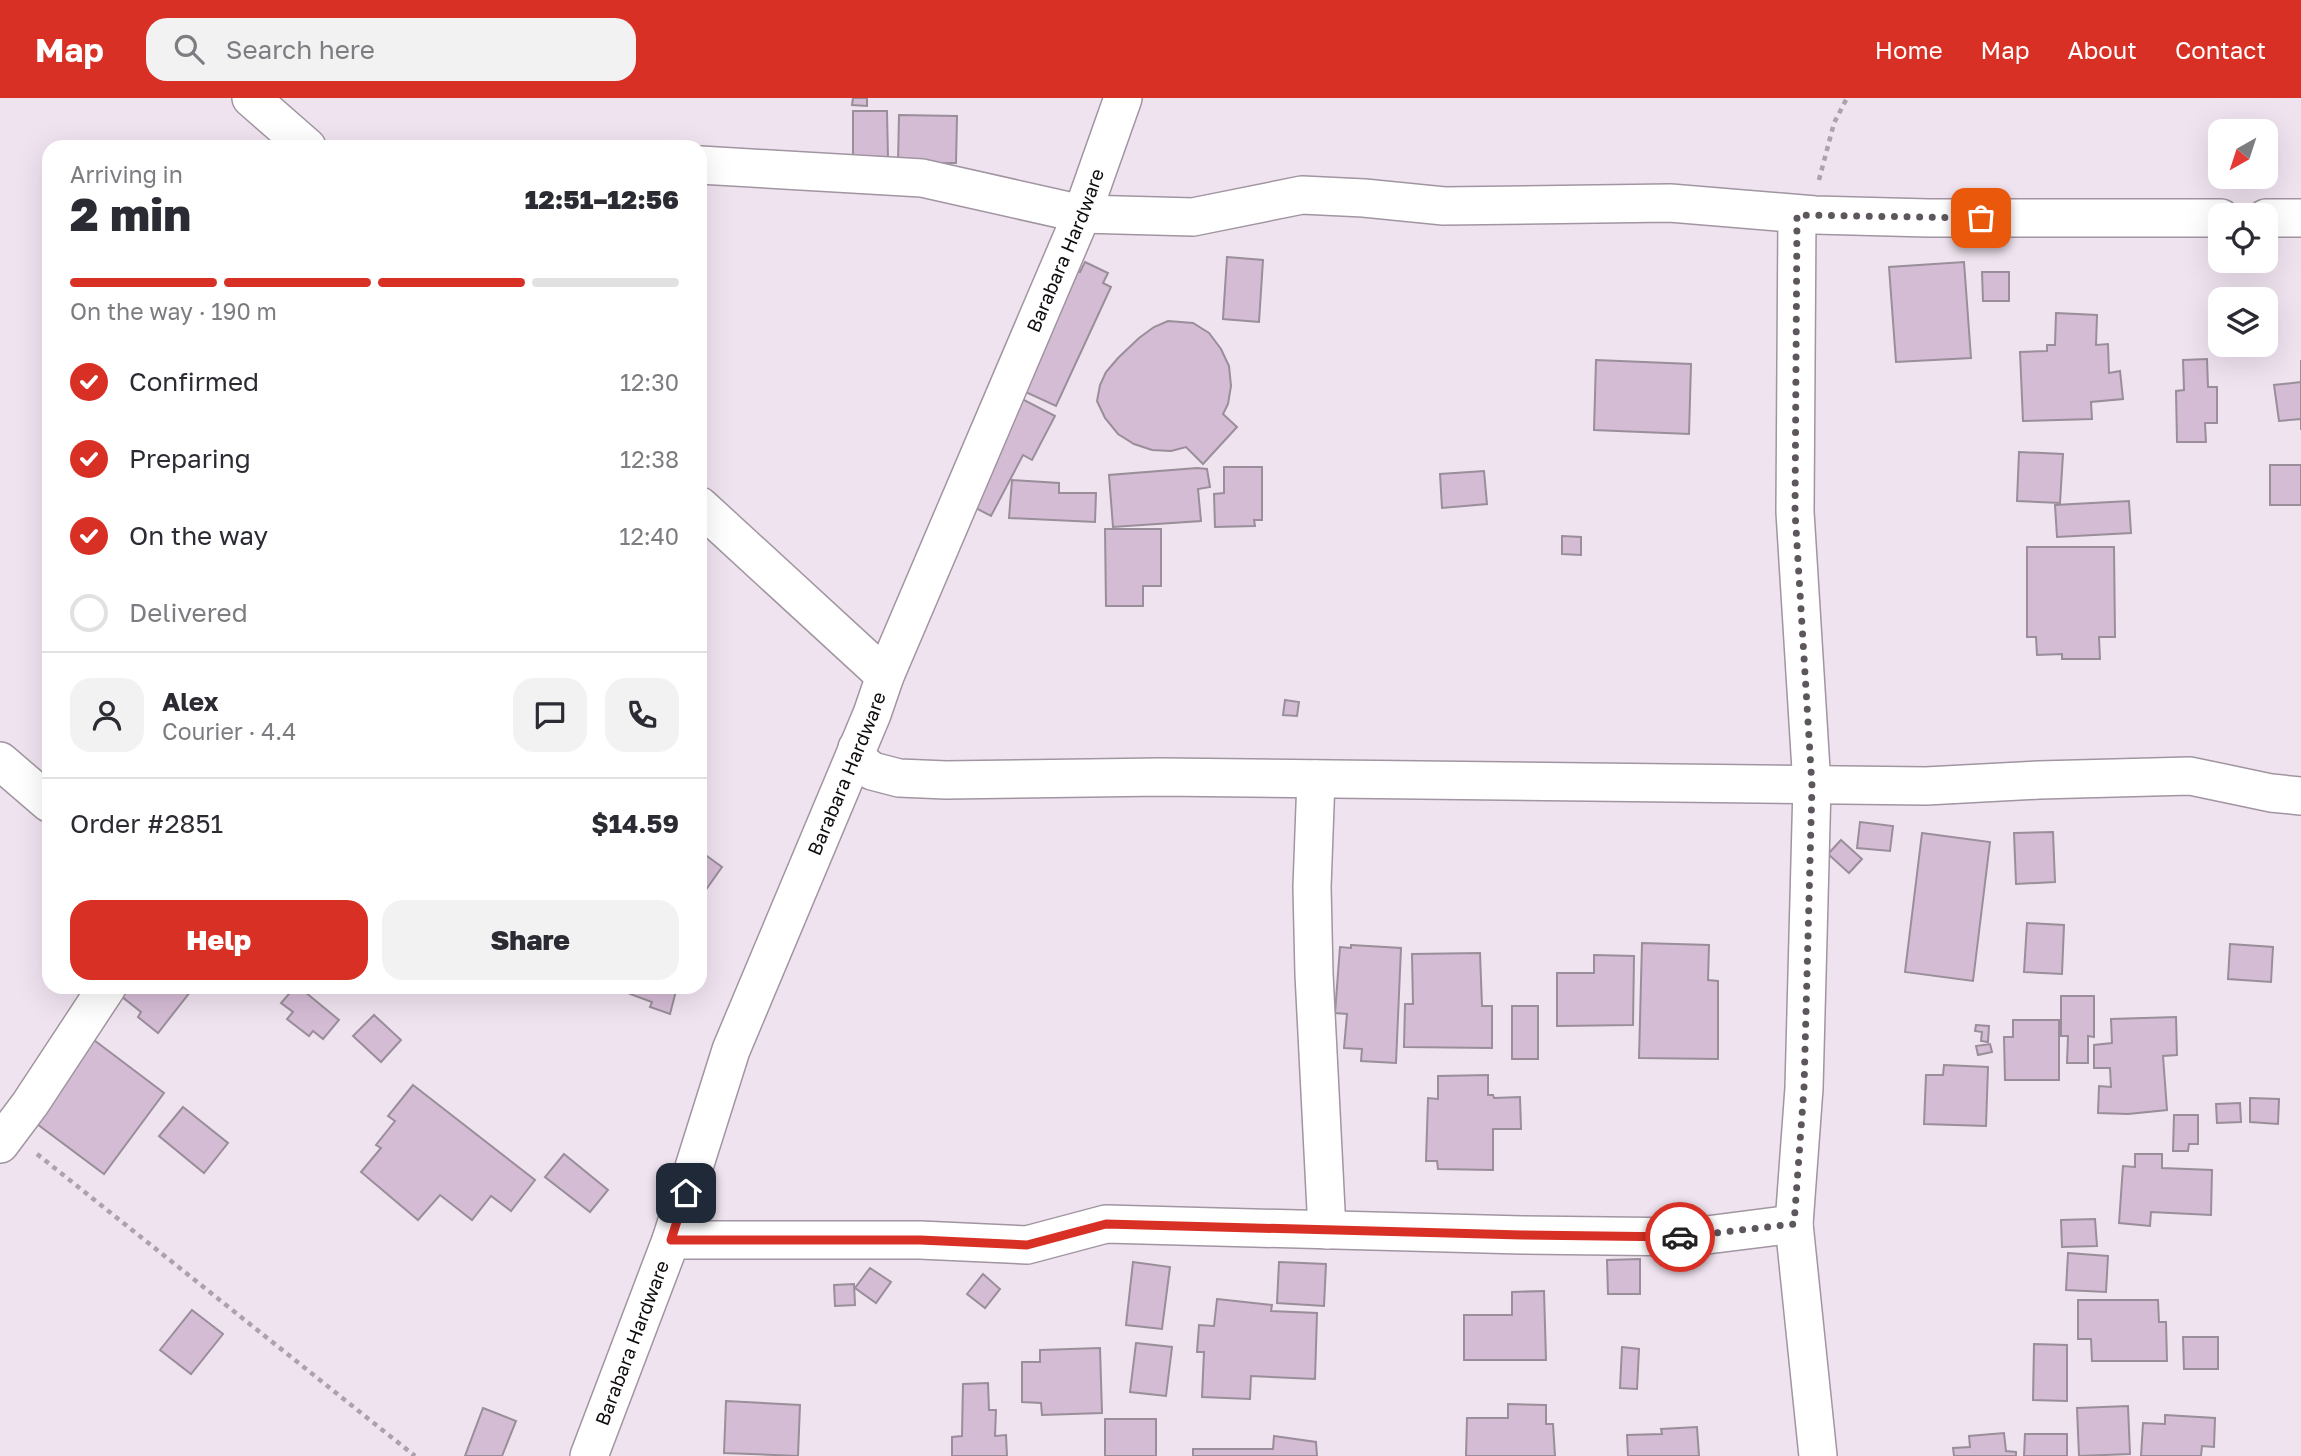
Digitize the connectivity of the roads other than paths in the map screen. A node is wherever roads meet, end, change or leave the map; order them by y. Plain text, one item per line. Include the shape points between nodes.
1 (251, 98) edge
2 (1123, 98) edge
3 (299, 140) edge
4 (707, 165) edge
5 (1082, 214) junction
6 (1806, 215) junction
7 (2208, 218) edge
8 (2278, 218) edge
9 (2301, 218) edge
10 (707, 512) edge
11 (886, 676) junction
12 (857, 748) junction
13 (0, 761) edge
14 (1316, 779) junction
15 (1812, 786) junction
16 (2301, 796) edge
17 (42, 797) edge
18 (102, 994) edge
19 (5, 1138) edge
20 (1794, 1224) junction
21 (1327, 1230) junction
22 (671, 1240) junction
23 (589, 1456) edge
24 (1818, 1456) edge

1 - 3 street
2 - 5 street, Barabara Hardware
4 - 5 street via 922,178
5 - 6 street via 1193,217 1302,195 1444,206 1670,203
5 - 11 street, Barabara Hardware
6 - 7 street
6 - 15 street via 1795,512
8 - 9 street
10 - 11 street
11 - 12 street, Barabara Hardware
12 - 14 street via 856,758 872,771 899,778
12 - 22 street, Barabara Hardware via 731,1050
13 - 17 street
14 - 15 street
14 - 21 street via 1314,974
15 - 16 street via 2190,776
15 - 20 street via 1804,1088
18 - 19 street
20 - 21 street via 1691,1237
20 - 24 street
21 - 22 street via 1106,1224 1027,1245
22 - 23 street, Barabara Hardware

